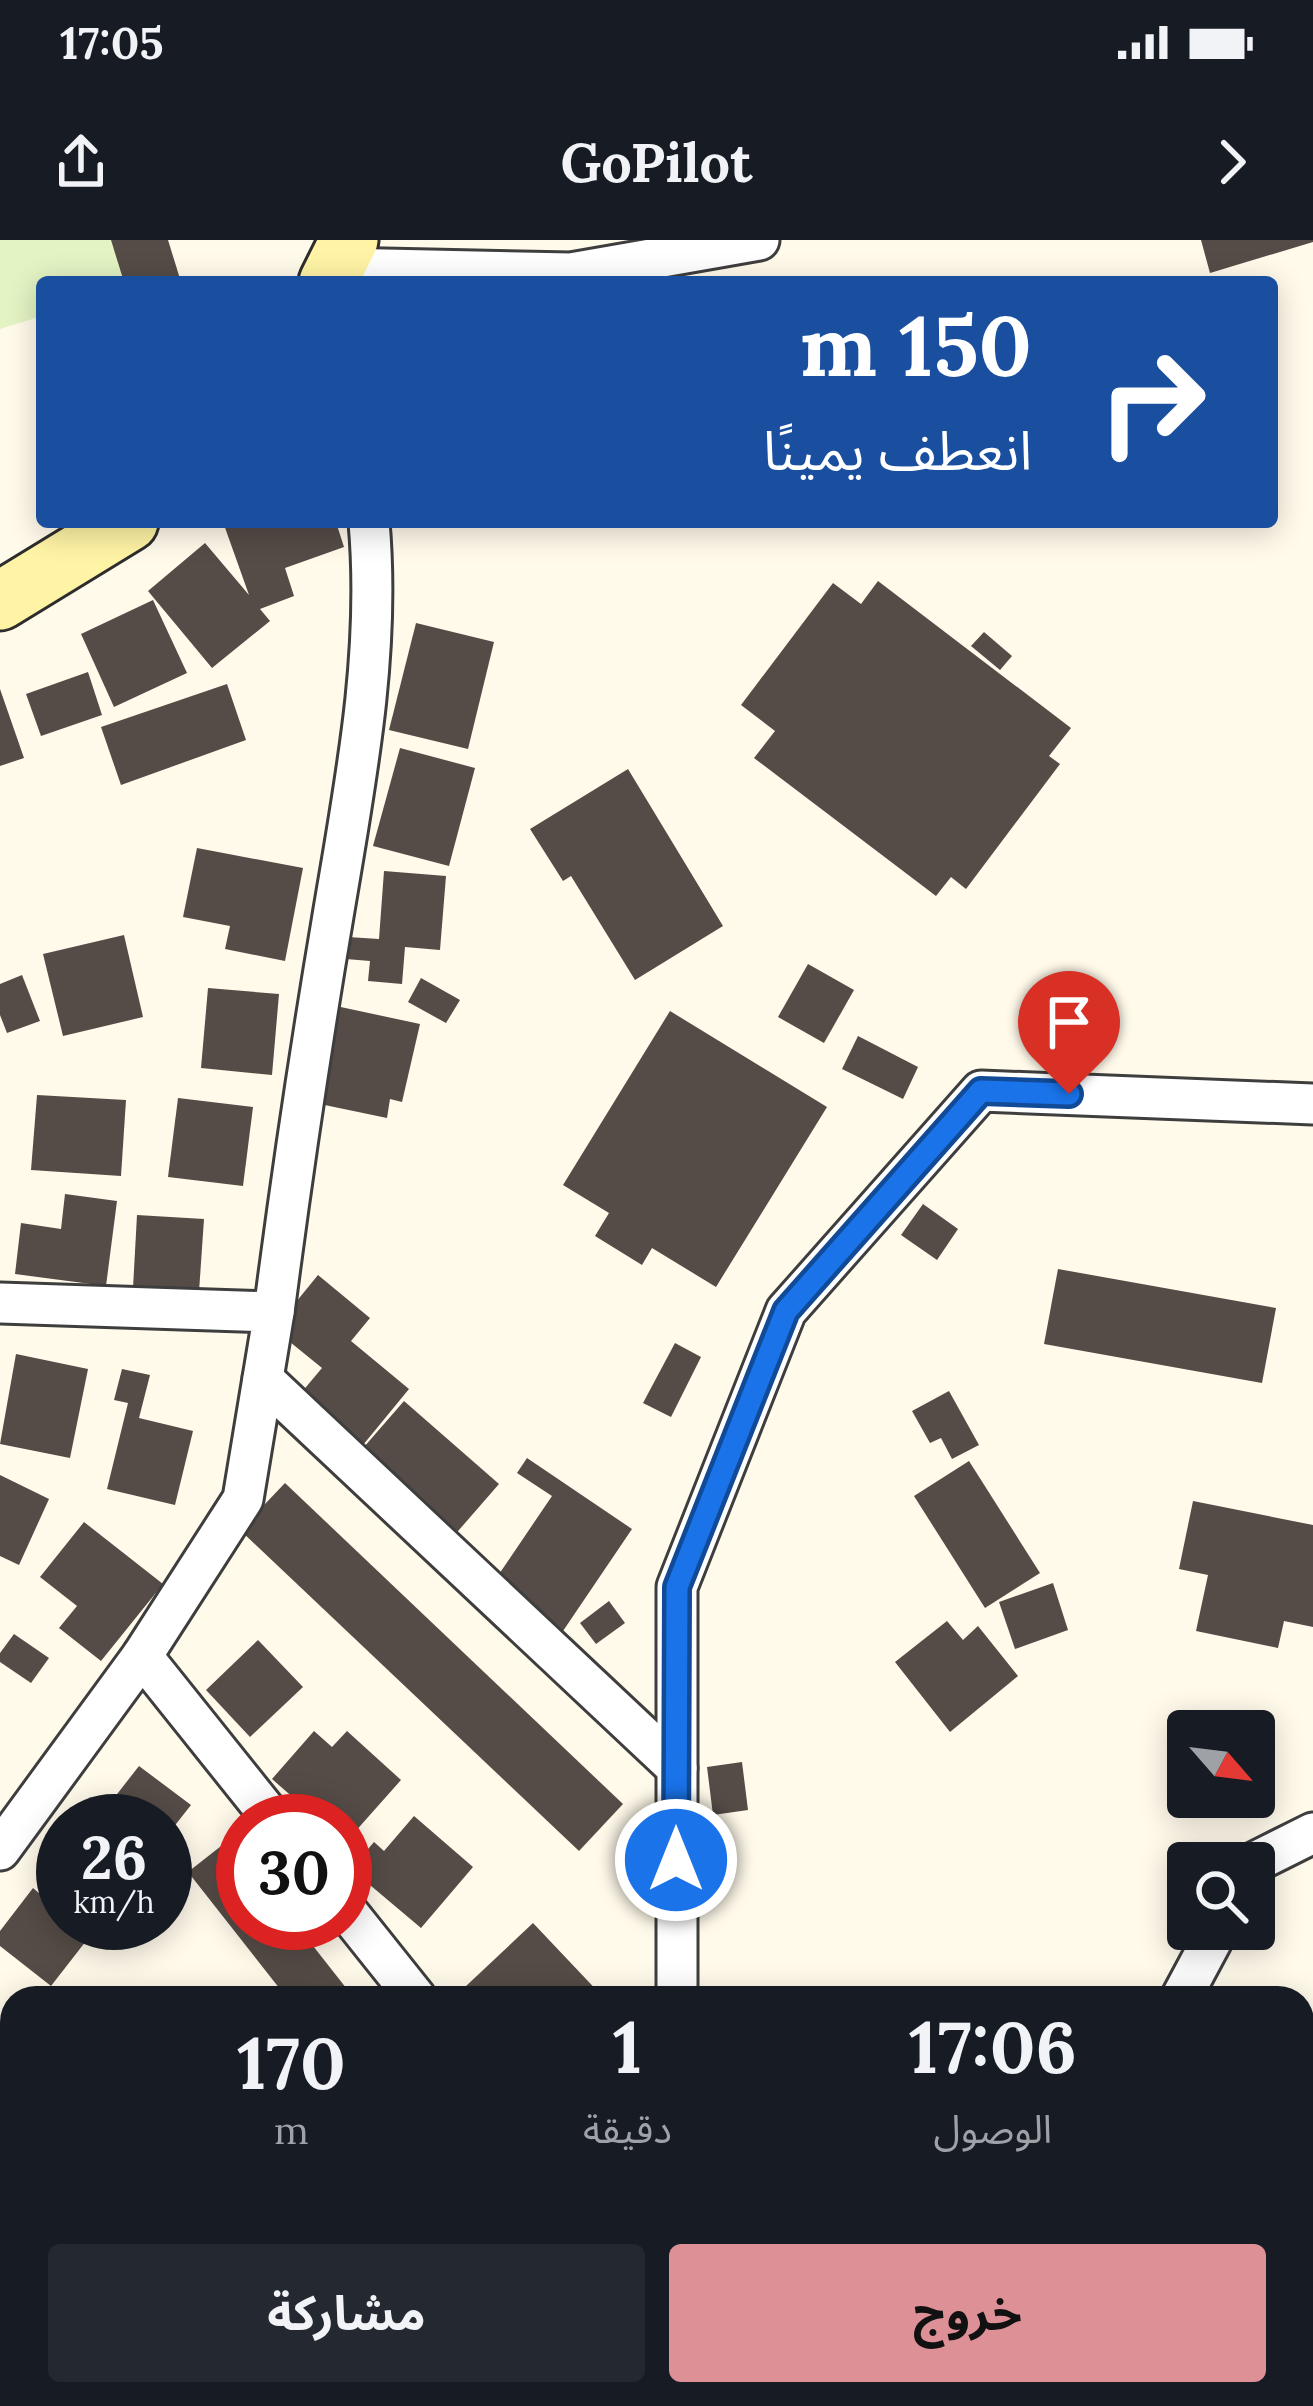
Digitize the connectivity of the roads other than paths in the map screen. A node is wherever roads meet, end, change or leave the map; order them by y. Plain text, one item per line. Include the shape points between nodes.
1 (760, 240) edge
2 (339, 268) edge
3 (119, 528) edge
4 (369, 528) edge
5 (0, 601) edge
6 (1313, 1105) edge
7 (0, 1304) edge
8 (274, 1312) junction
9 (263, 1379) junction
10 (142, 1656) junction
11 (676, 1768) junction
12 (252, 1794) edge
13 (1313, 1832) edge
14 (0, 1850) edge
15 (1275, 1851) edge
16 (372, 1943) edge
17 (1206, 1950) edge
18 (406, 1986) edge
19 (676, 1986) edge
20 (1187, 1986) edge

1 - 2 street via 571,274
3 - 5 main road
4 - 8 street via 365,719
6 - 11 street via 981,1091 786,1311 677,1587
7 - 8 street
8 - 9 street
9 - 10 street via 243,1499
9 - 11 street
10 - 12 street
10 - 14 street
11 - 19 street
13 - 15 street
16 - 18 street
17 - 20 street

